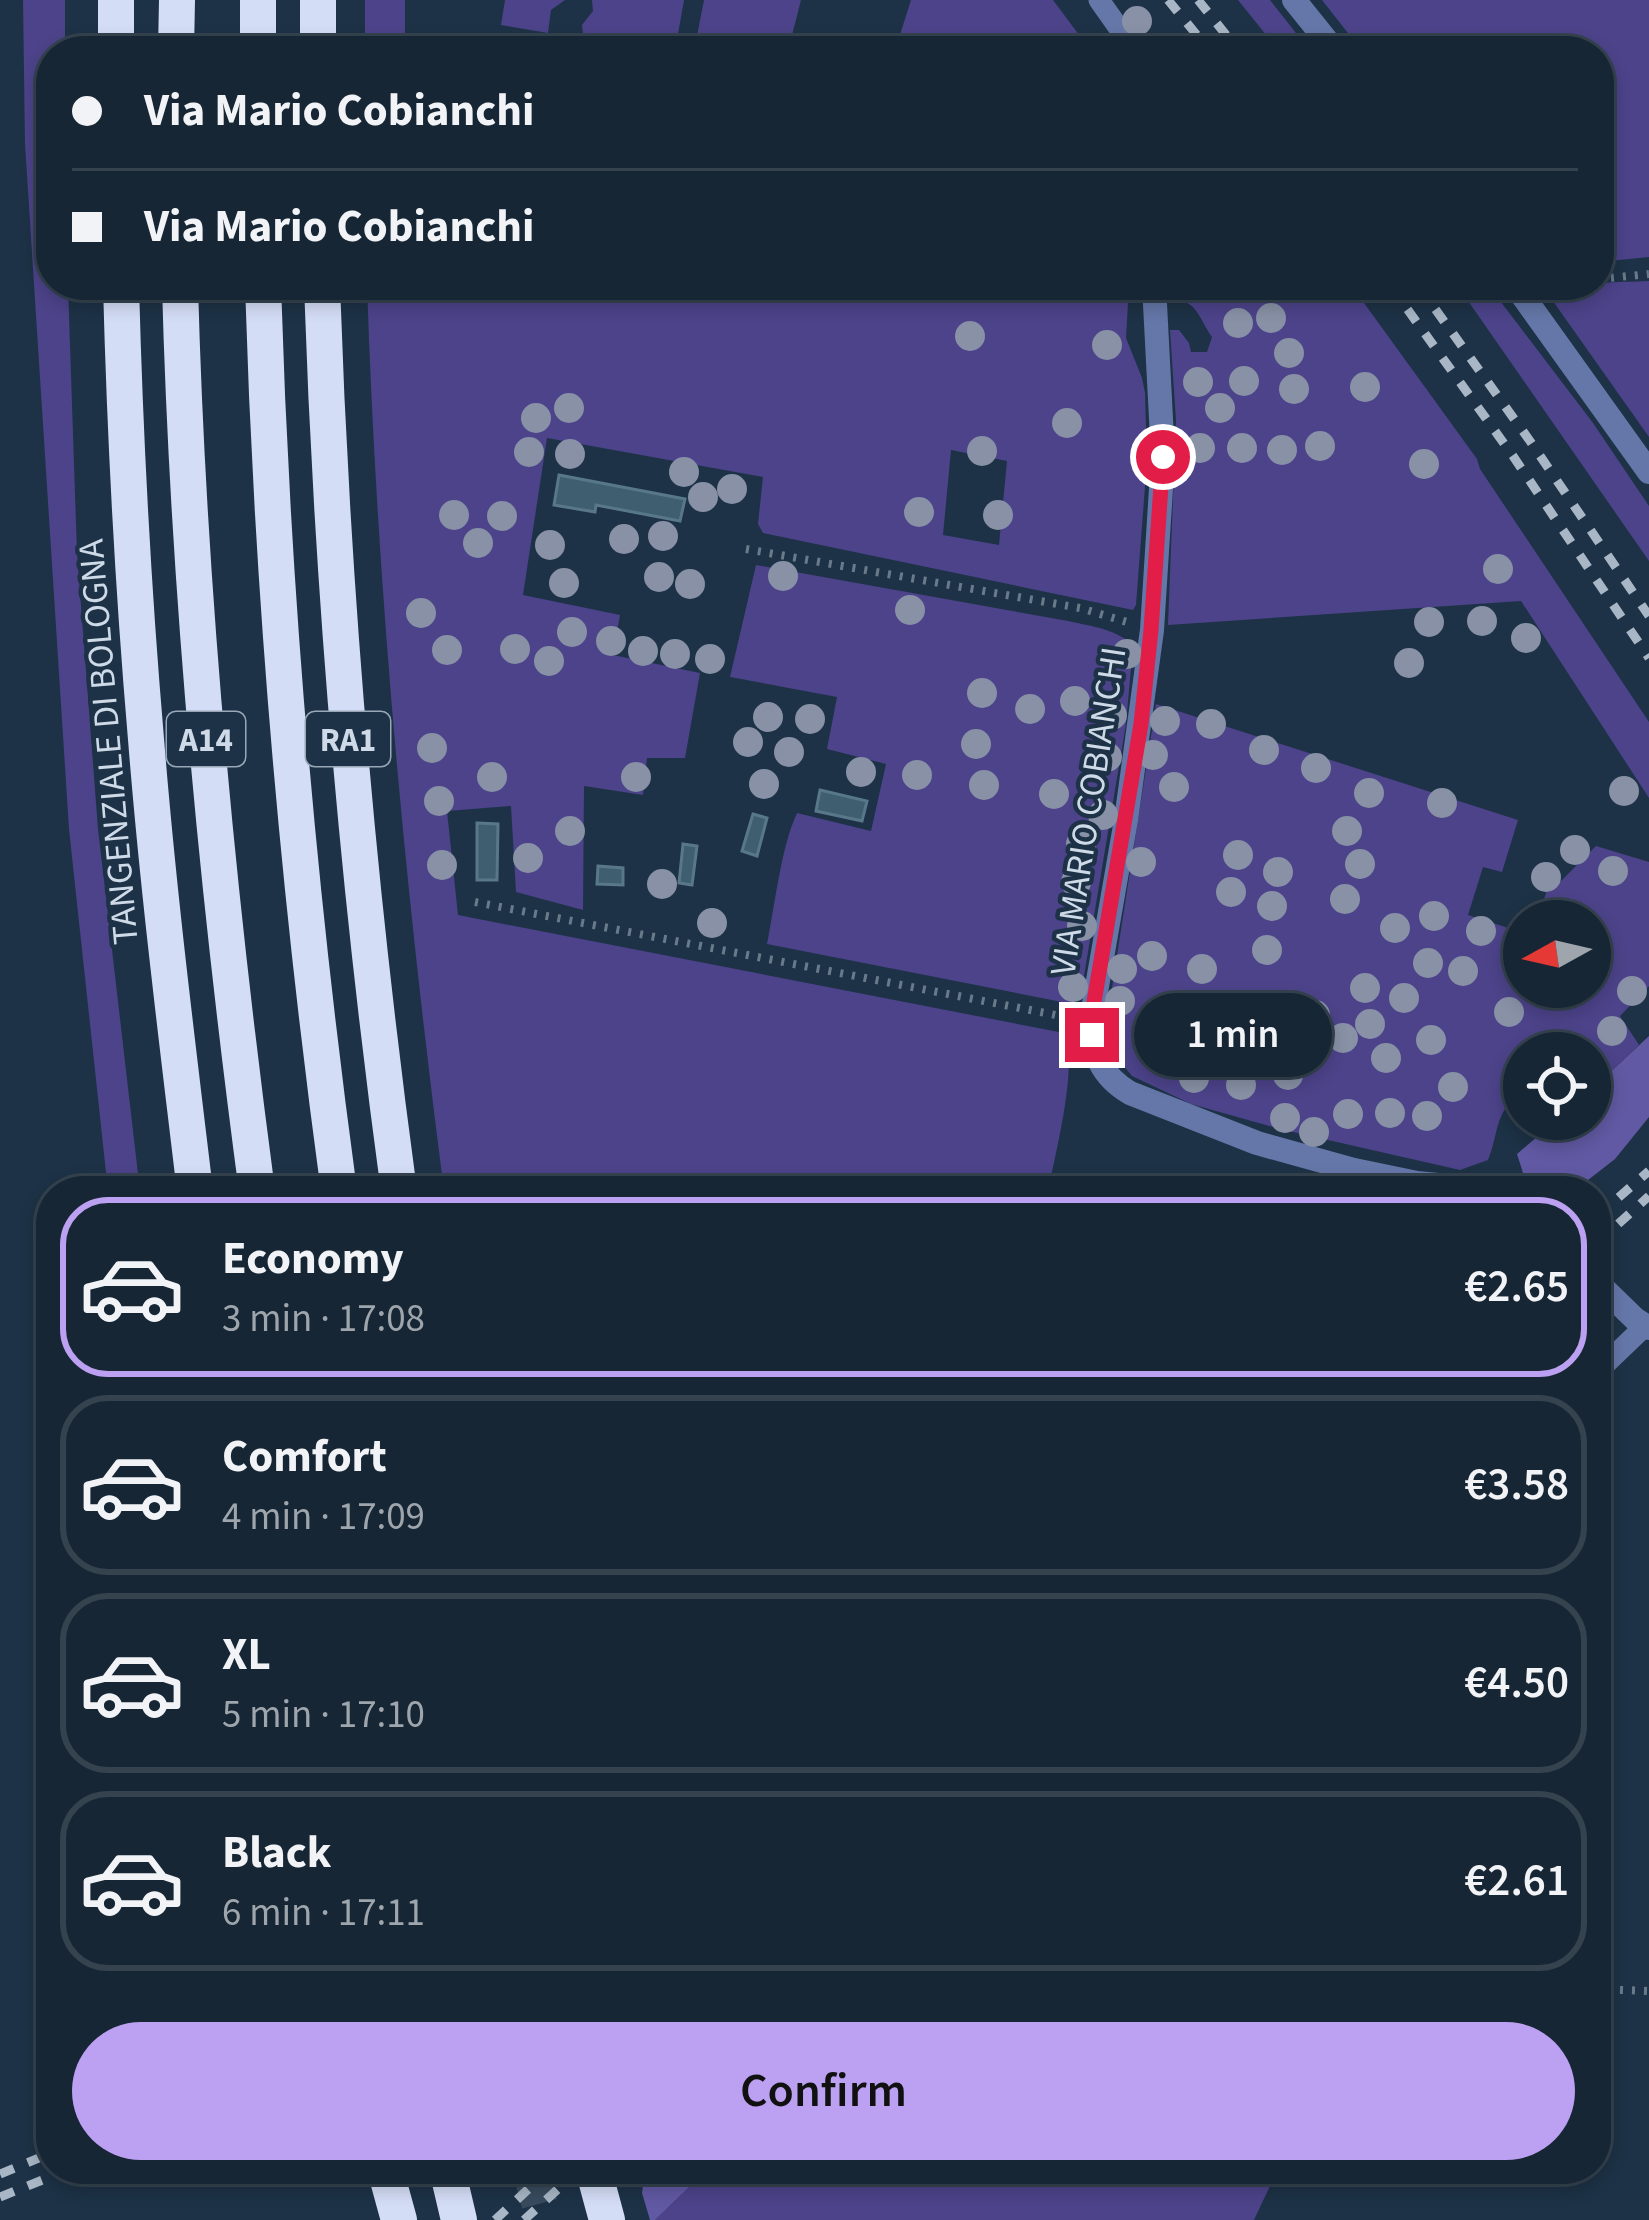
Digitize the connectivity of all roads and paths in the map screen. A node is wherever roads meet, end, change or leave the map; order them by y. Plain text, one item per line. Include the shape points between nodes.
1 (116, 0) edge
2 (177, 0) edge
3 (258, 0) edge
4 (318, 0) edge
5 (1099, 0) edge
6 (1294, 0) edge
7 (116, 36) edge
8 (176, 36) edge
9 (258, 36) edge
10 (318, 36) edge
11 (1124, 36) edge
12 (1323, 36) edge
13 (1649, 274) edge
14 (1614, 278) edge
15 (122, 300) edge
16 (181, 300) edge
17 (264, 300) edge
18 (323, 300) edge
19 (1155, 300) edge
20 (1526, 300) edge
21 (1649, 472) edge
22 (746, 549) dead end
23 (1151, 630) junction
24 (475, 902) dead end
25 (1091, 1021) junction
26 (193, 1176) edge
27 (255, 1176) edge
28 (337, 1176) edge
29 (397, 1176) edge
30 (1383, 1176) edge
31 (1611, 1295) edge
32 (1647, 1327) edge
33 (1611, 1359) edge
34 (1611, 1989) edge
35 (1649, 1991) edge
36 (389, 2184) edge
37 (451, 2184) edge
38 (596, 2184) edge
39 (399, 2220) edge
40 (460, 2220) edge
41 (607, 2220) edge

1 - 7 highway
2 - 8 highway
3 - 9 highway
4 - 10 highway
5 - 11 lane
6 - 12 street
13 - 14 path
15 - 26 highway, TANGENZIALE DI BOLOGNA via 146,742
16 - 27 highway, A14 via 199,655
17 - 28 highway, A14 via 286,727
18 - 29 highway, RA1 via 348,735
19 - 23 street, VIA MARIO COBIANCHI via 1163,457
20 - 21 street
22 - 23 path via 1080,608
23 - 25 street, VIA MARIO COBIANCHI
24 - 25 path
25 - 30 street, VIA MARIO COBIANCHI via 1106,1074 1130,1093 1258,1142
31 - 32 street
32 - 33 lane
34 - 35 path
36 - 39 highway
37 - 40 highway
38 - 41 highway

